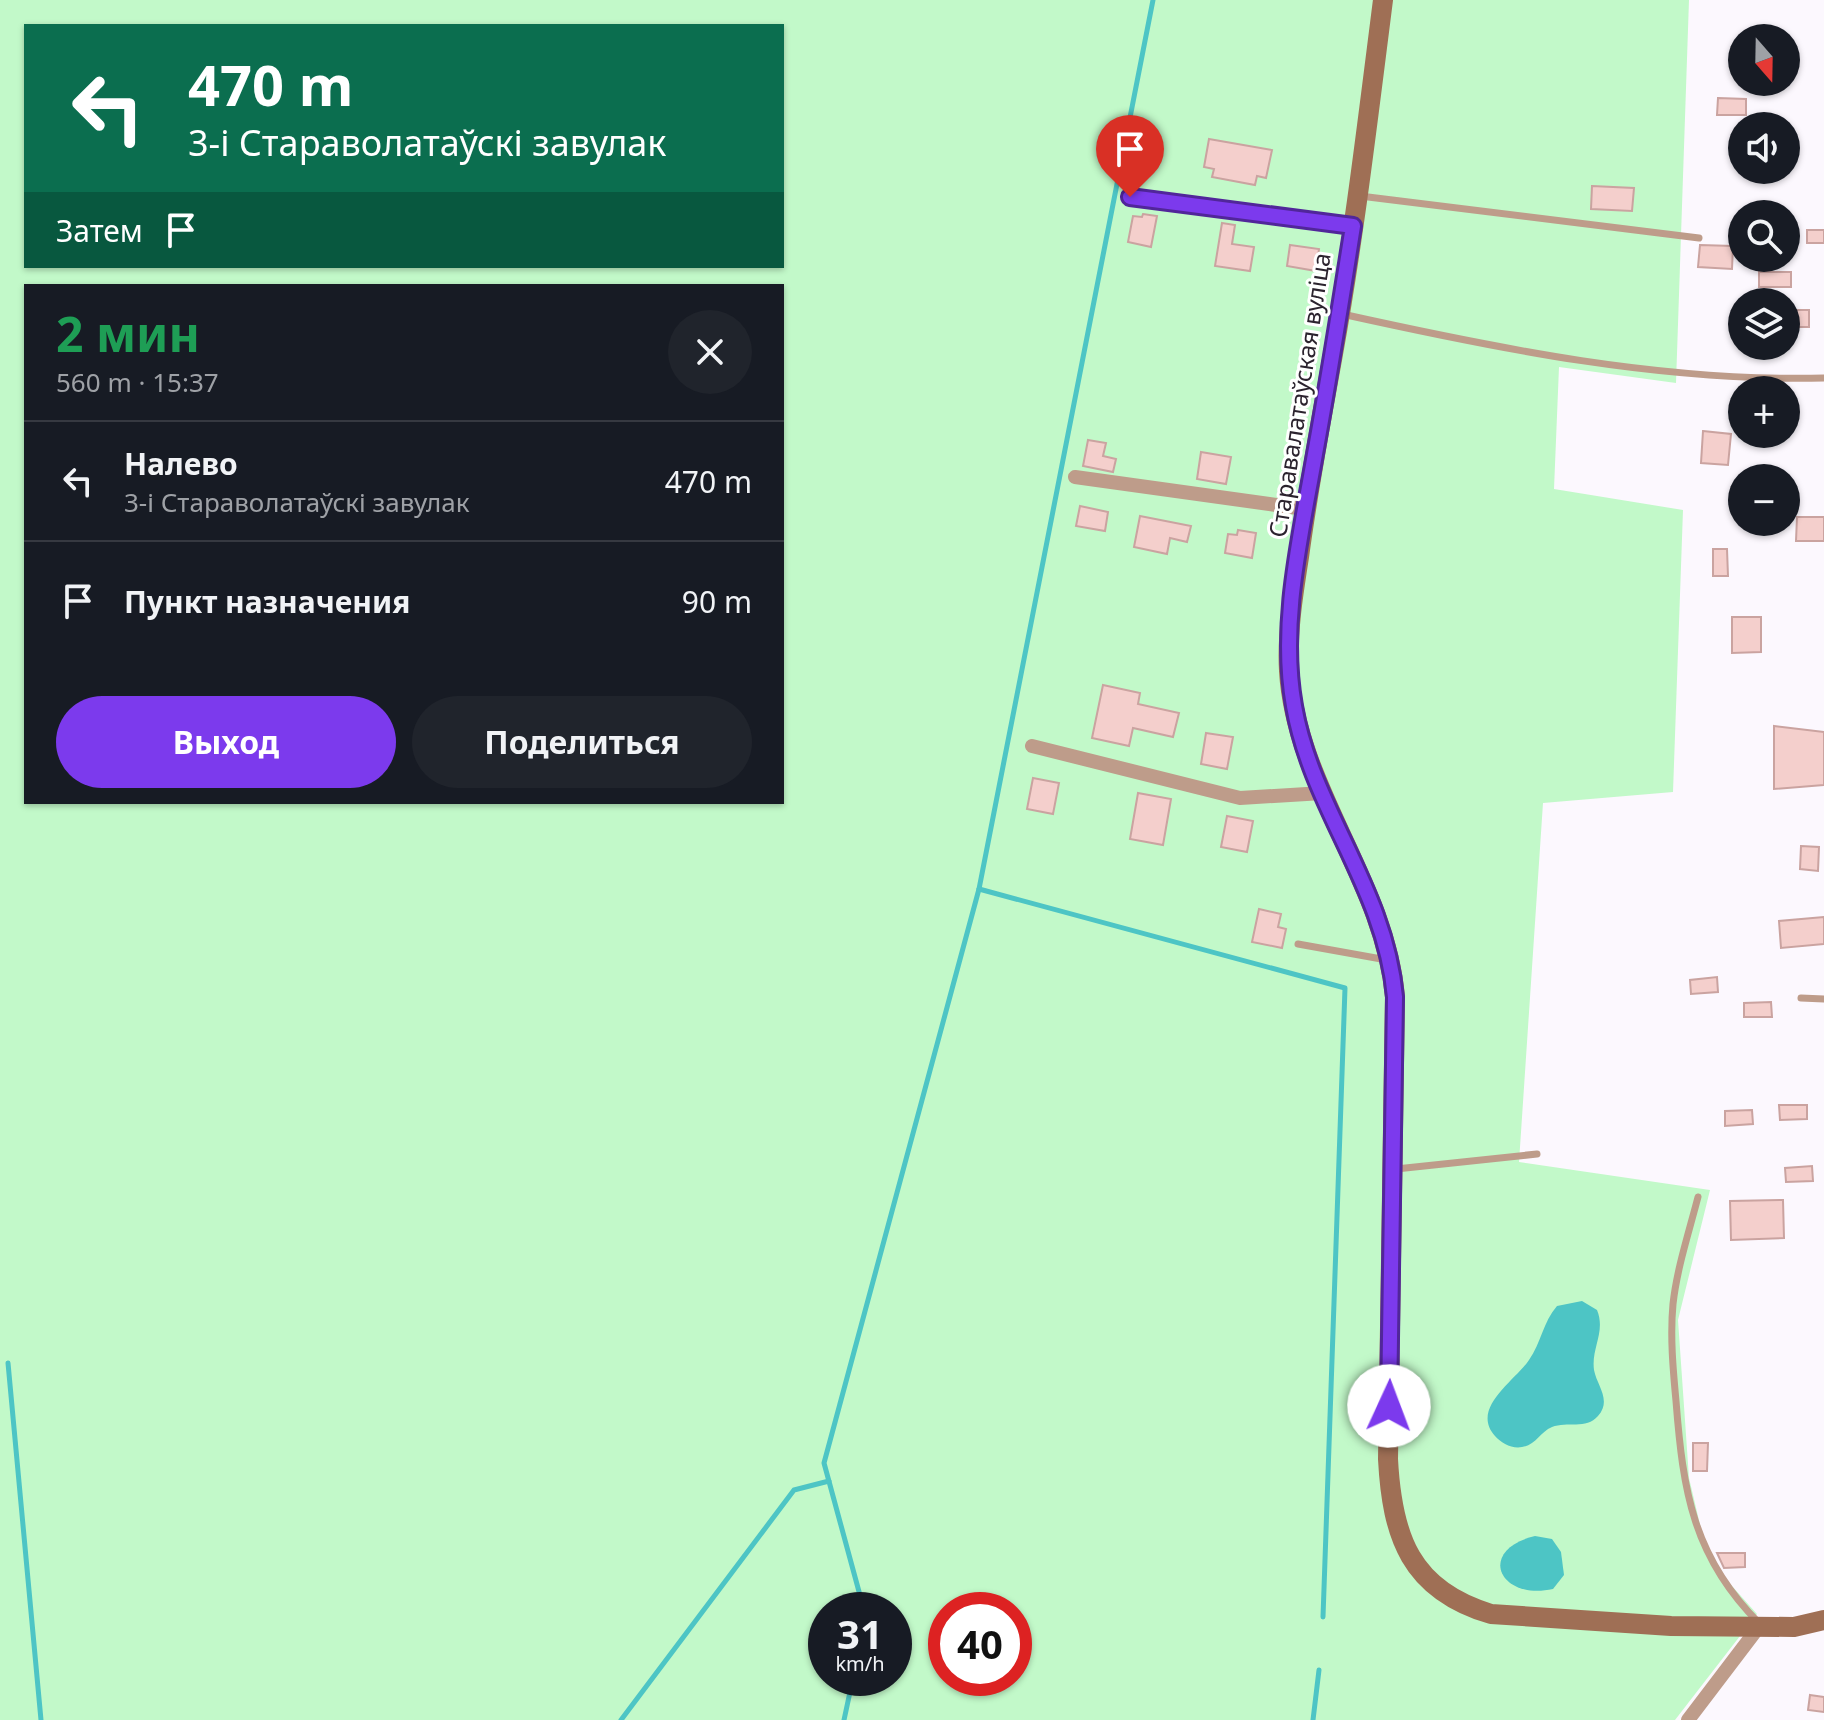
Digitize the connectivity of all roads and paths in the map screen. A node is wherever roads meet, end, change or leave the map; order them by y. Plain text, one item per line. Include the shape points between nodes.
1 (1383, 0) edge
2 (1358, 196) junction
3 (1130, 197) dead end
4 (1353, 226) junction
5 (1699, 238) dead end
6 (1340, 314) junction
7 (1824, 378) edge
8 (1075, 477) dead end
9 (1305, 509) junction
10 (1032, 746) dead end
11 (1323, 793) junction
12 (1298, 944) dead end
13 (1392, 961) junction
14 (1801, 998) dead end
15 (1824, 999) edge
16 (1537, 1154) dead end
17 (1390, 1169) junction
18 (1698, 1197) dead end
19 (1824, 1620) edge
20 (1761, 1624) junction
21 (1688, 1720) edge

1 - 2 street, Старавалатаўская вуліца
2 - 4 street, Старавалатаўская вуліца
2 - 5 lane
3 - 4 street
4 - 6 street, Старавалатаўская вуліца
6 - 7 lane via 1506,350 1752,380
6 - 9 street, Старавалатаўская вуліца
8 - 9 street
9 - 11 street, Старавалатаўская вуліца via 1289,673 1300,736
10 - 11 street via 1240,798
11 - 13 street, Старавалатаўская вуліца via 1365,880
12 - 13 lane
13 - 17 street, Старавалатаўская вуліца
14 - 15 lane
16 - 17 lane
17 - 20 street, Старавалатаўская вуліца via 1389,1485 1399,1534 1423,1576 1465,1607 1491,1614 1671,1626
18 - 20 lane via 1671,1332 1683,1469 1693,1521 1713,1567
19 - 20 street, Старавалатаўская вуліца via 1794,1627
20 - 21 street

